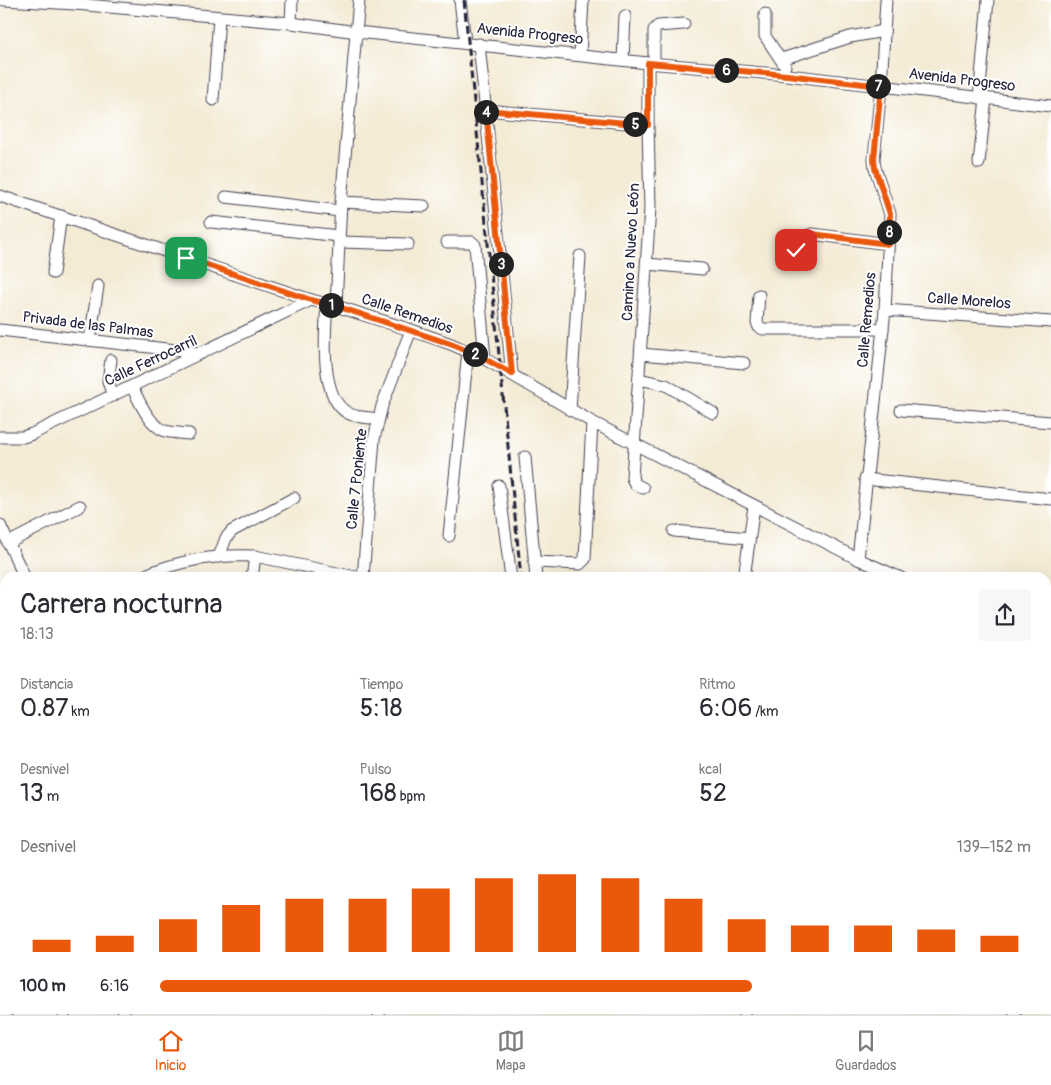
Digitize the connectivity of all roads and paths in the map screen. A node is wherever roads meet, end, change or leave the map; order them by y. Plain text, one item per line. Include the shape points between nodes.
1 (4, 0) edge
2 (21, 0) edge
3 (292, 0) edge
4 (359, 0) edge
5 (460, 0) edge
6 (583, 0) edge
7 (886, 0) edge
8 (988, 0) edge
9 (74, 2) edge
10 (146, 5) edge
11 (765, 14) dead end
12 (625, 16) dead end
13 (219, 17) junction
14 (291, 23) junction
15 (684, 24) dead end
16 (884, 31) junction
17 (357, 32) junction
18 (465, 42) junction
19 (479, 44) junction
20 (580, 55) junction
21 (782, 59) junction
22 (623, 60) junction
23 (651, 63) junction
24 (787, 75) junction
25 (881, 86) junction
26 (982, 98) junction
27 (212, 100) dead end
28 (1051, 106) edge
29 (486, 110) junction
30 (648, 125) junction
31 (979, 162) dead end
32 (0, 196) edge
33 (226, 197) dead end
34 (341, 206) junction
35 (424, 206) dead end
36 (61, 216) junction
37 (211, 222) dead end
38 (339, 239) junction
39 (447, 242) dead end
40 (408, 244) dead end
41 (888, 244) junction
42 (796, 250) dead end
43 (580, 256) dead end
44 (647, 264) junction
45 (702, 269) dead end
46 (53, 273) dead end
47 (98, 286) dead end
48 (759, 296) dead end
49 (311, 300) junction
50 (331, 305) junction
51 (885, 310) junction
52 (1051, 322) edge
53 (883, 329) junction
54 (0, 330) edge
55 (411, 330) junction
56 (90, 340) junction
57 (468, 351) junction
58 (203, 353) junction
59 (641, 354) junction
60 (485, 359) junction
61 (111, 360) dead end
62 (744, 363) dead end
63 (512, 374) junction
64 (639, 379) junction
65 (132, 387) junction
66 (113, 396) junction
67 (570, 410) junction
68 (901, 410) dead end
69 (713, 413) dead end
70 (378, 419) junction
71 (592, 422) junction
72 (1051, 422) edge
73 (189, 434) dead end
74 (0, 437) edge
75 (634, 443) junction
76 (525, 458) dead end
77 (865, 480) junction
78 (499, 486) dead end
79 (643, 488) dead end
80 (294, 498) dead end
81 (1051, 499) edge
82 (80, 506) dead end
83 (754, 506) junction
84 (0, 525) edge
85 (674, 531) dead end
86 (448, 536) dead end
87 (749, 538) junction
88 (8, 543) junction
89 (255, 556) junction
90 (219, 557) junction
91 (858, 559) junction
92 (534, 562) junction
93 (22, 572) edge
94 (153, 572) edge
95 (253, 572) edge
96 (333, 572) edge
97 (363, 572) edge
98 (510, 572) edge
99 (535, 572) edge
100 (745, 572) edge
101 (887, 572) edge

1 - 2 street, Avenida Progreso
2 - 9 street, Avenida Progreso
3 - 14 street
4 - 17 street
5 - 18 street
6 - 20 street
7 - 16 street, Calle Remedios
8 - 26 street
9 - 10 street, Avenida Progreso
10 - 13 street, Avenida Progreso
11 - 21 street via 765,36
12 - 22 street
13 - 14 street, Avenida Progreso
13 - 27 street
14 - 17 street, Avenida Progreso
15 - 23 street, Camino a Nuevo León via 656,27
16 - 21 street via 850,37
16 - 25 street, Calle Remedios
17 - 18 street, Avenida Progreso
17 - 34 street
18 - 19 street, Avenida Progreso
19 - 20 street, Avenida Progreso
19 - 29 street
20 - 22 street, Avenida Progreso
21 - 24 street
22 - 23 street, Avenida Progreso
23 - 24 street, Avenida Progreso
23 - 30 street, Camino a Nuevo León
24 - 25 street, Avenida Progreso
25 - 26 street, Avenida Progreso
25 - 41 street, Calle Remedios via 874,159 890,214
26 - 28 street, Avenida Progreso
26 - 31 street
29 - 30 street
29 - 63 street
30 - 44 street, Camino a Nuevo León via 650,208
32 - 36 street, Calle Remedios
33 - 34 street
34 - 35 street
34 - 38 street
36 - 46 street
36 - 49 street, Calle Remedios
37 - 38 street
38 - 40 street
38 - 50 street
39 - 60 street via 472,242 475,245
41 - 42 street via 812,234 801,238
41 - 51 street, Calle Remedios
43 - 67 street
44 - 45 street
44 - 59 street, Camino a Nuevo León
47 - 56 street
48 - 53 street via 757,323 764,328
49 - 50 street, Calle Remedios
49 - 58 street, Calle Ferrocarril
50 - 55 street, Calle Remedios
50 - 70 street via 326,371 331,391 346,413
51 - 52 street, Calle Morelos
51 - 53 street, Calle Remedios
53 - 77 street, Calle Remedios
54 - 56 street, Privada de las Palmas
55 - 57 street, Calle Remedios
55 - 70 street, Calle 7 Poniente
56 - 58 street, Privada de las Palmas
57 - 60 street, Calle Remedios
57 - 86 street
58 - 65 street, Calle Ferrocarril
59 - 62 street
59 - 64 street, Camino a Nuevo León
60 - 63 street, Calle Remedios
61 - 66 street via 108,381
63 - 67 street, Calle Remedios
64 - 69 street via 666,385
64 - 75 street, Camino a Nuevo León
65 - 66 street, Calle Ferrocarril
65 - 73 street via 159,428
66 - 74 street, Calle Ferrocarril via 32,434
67 - 71 street, Calle Remedios
68 - 72 street
70 - 97 street, Calle 7 Poniente
71 - 75 street, Calle Remedios
71 - 92 street via 585,559 580,564
75 - 79 street, Camino a Nuevo León via 632,478
75 - 83 street, Calle Remedios
76 - 92 street
77 - 81 street
77 - 91 street, Calle Remedios
78 - 98 street
80 - 90 street via 232,532 226,538
82 - 88 street
83 - 87 street
83 - 91 street, Calle Remedios
84 - 88 street
85 - 87 street
87 - 100 street
88 - 93 street
89 - 90 street
89 - 95 street
89 - 96 street
90 - 94 street via 171,564
91 - 101 street, Calle Remedios
92 - 99 street

